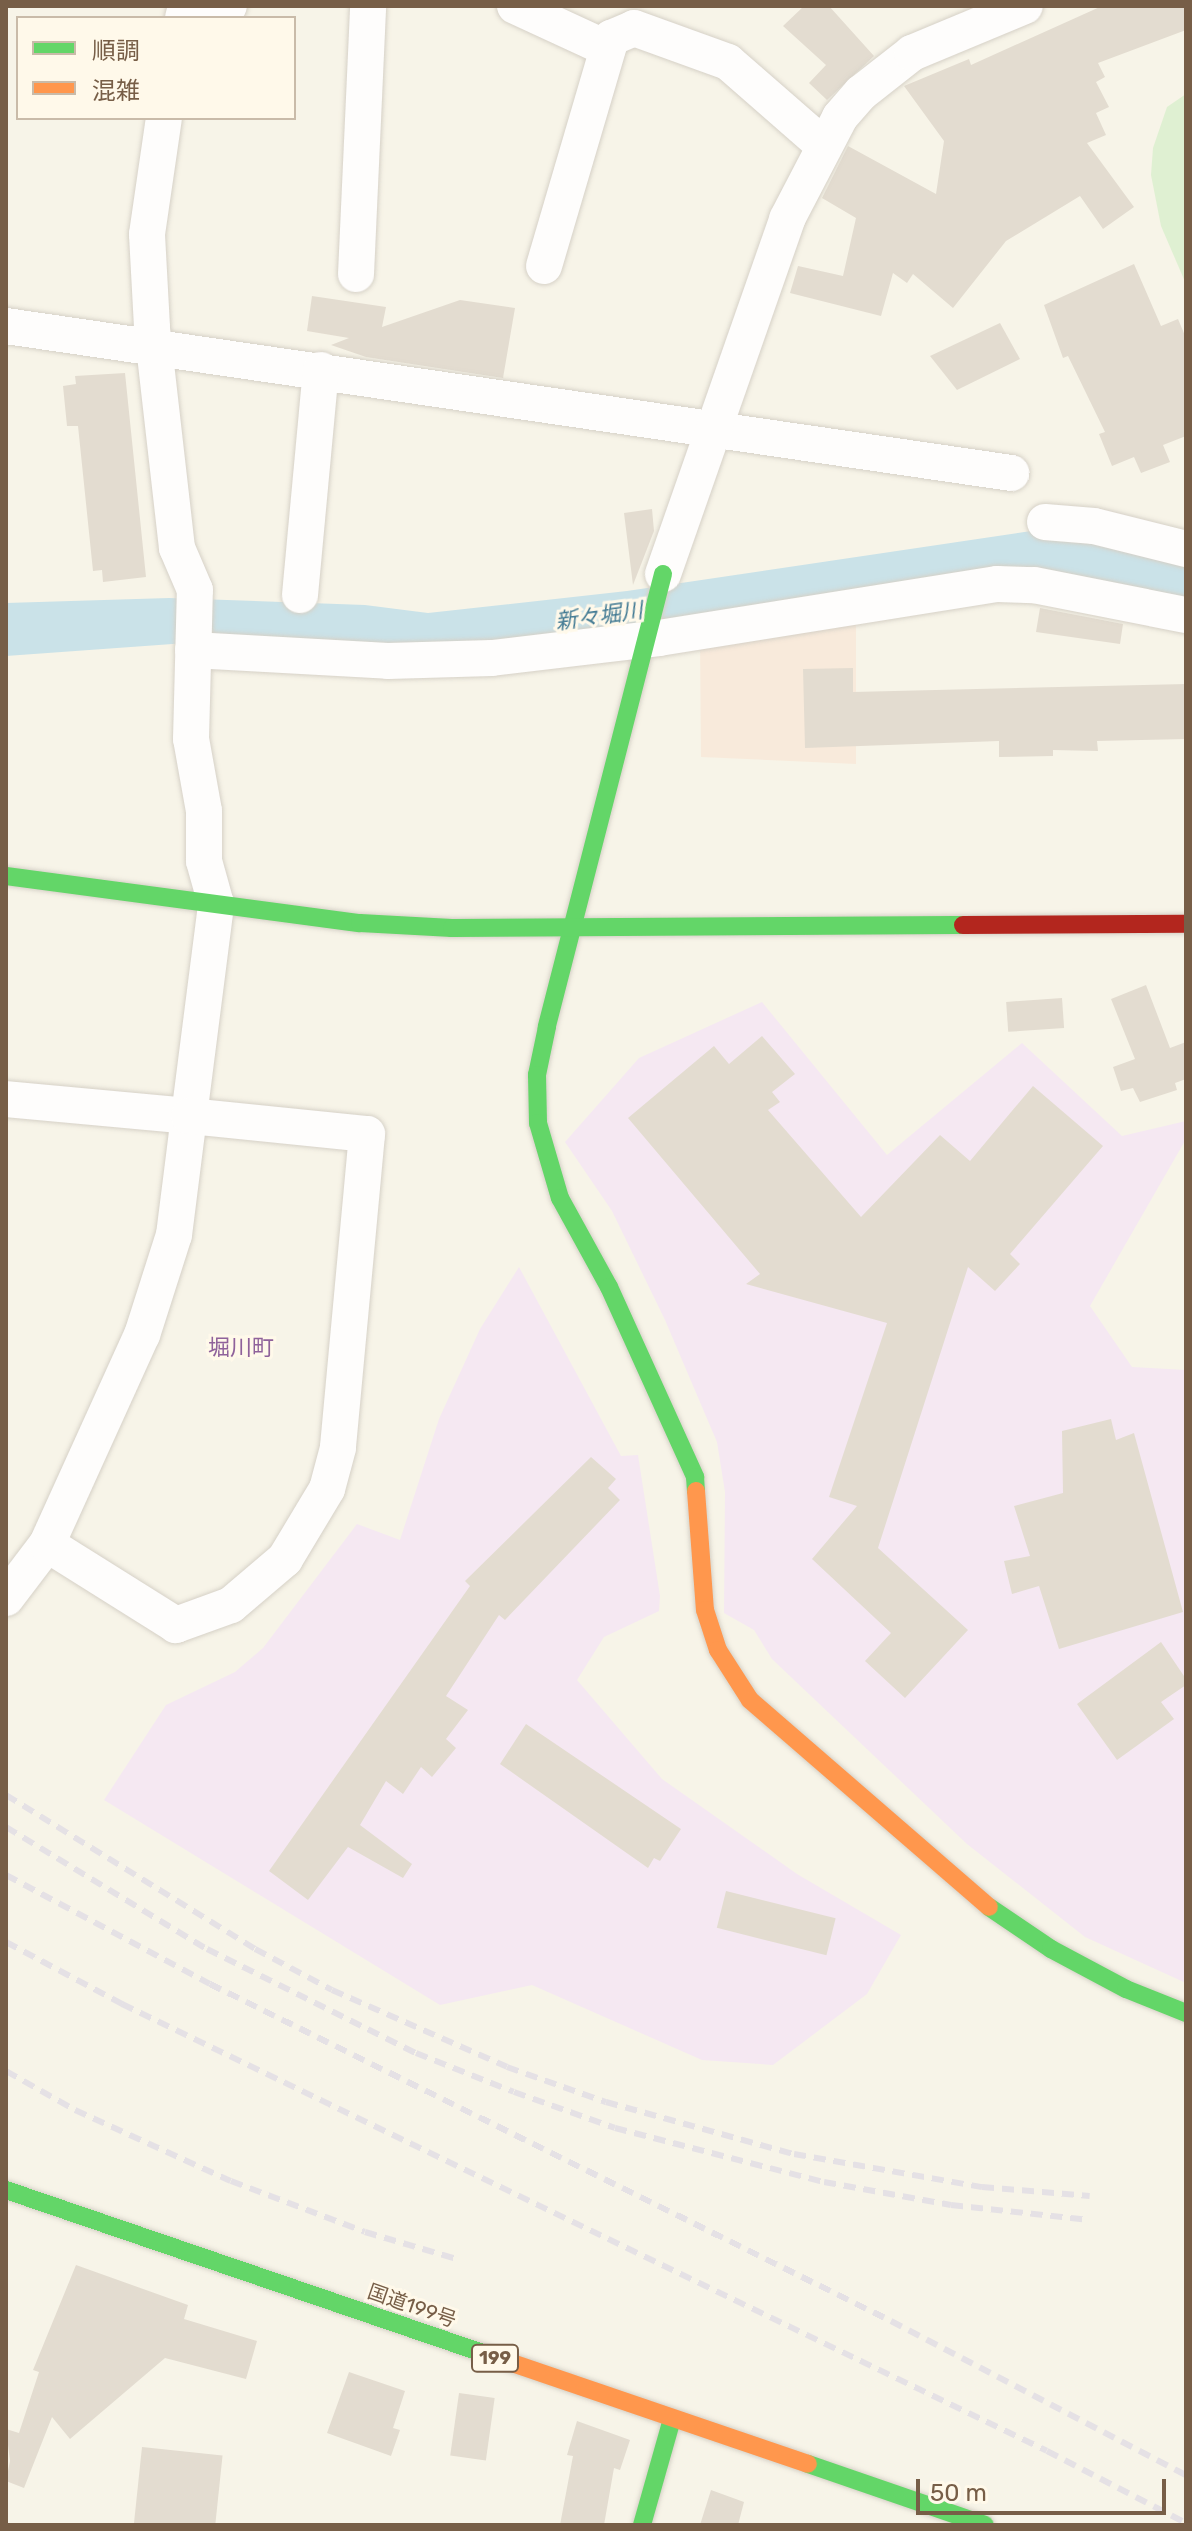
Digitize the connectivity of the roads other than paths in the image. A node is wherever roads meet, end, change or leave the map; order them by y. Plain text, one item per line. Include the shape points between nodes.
1 (229, 6) edge
2 (368, 6) edge
3 (515, 6) edge
4 (1025, 6) edge
5 (184, 16) edge
6 (608, 49) junction
7 (164, 120) edge
8 (823, 145) junction
9 (544, 266) dead end
10 (356, 274) dead end
11 (6, 326) edge
12 (155, 349) junction
13 (321, 370) junction
14 (711, 427) junction
15 (1011, 473) dead end
16 (1045, 522) dead end
17 (1186, 549) edge
18 (662, 578) joint
19 (300, 595) dead end
20 (1186, 615) edge
21 (648, 635) junction
22 (193, 646) junction
23 (6, 876) edge
24 (216, 904) junction
25 (1186, 924) edge
26 (572, 928) junction
27 (6, 1099) edge
28 (189, 1116) junction
29 (47, 1544) junction
30 (6, 1598) edge
31 (1186, 2013) edge
32 (6, 2190) edge
33 (672, 2419) junction
34 (642, 2525) edge
35 (985, 2525) edge

1 - 5 street via 185,10
2 - 10 street
3 - 6 street
4 - 8 street via 900,61 861,93
6 - 8 street via 611,38 634,28 728,62
6 - 9 street
7 - 12 street via 147,234
8 - 14 street via 787,219
11 - 12 street
12 - 13 street
12 - 22 street via 177,548 195,600
13 - 14 street
13 - 19 street
14 - 15 street
14 - 18 street
16 - 17 street via 1094,526
18 - 21 main road
20 - 21 street via 1034,585 997,584
21 - 22 street via 457,661
21 - 26 main road
22 - 24 street via 191,739 204,811 204,861
23 - 24 main road
24 - 26 main road via 360,923
24 - 28 street
25 - 26 main road
26 - 31 main road via 537,1075 538,1123 560,1198 609,1287 695,1477 705,1610 718,1650 750,1700 976,1898 1051,1949 1126,1989
27 - 28 street
28 - 29 street via 174,1235 142,1335
28 - 29 street via 367,1134 338,1448 327,1489 307,1530 260,1583 231,1605 176,1625
29 - 30 street
32 - 33 main road, 国道199号 / 199
33 - 34 main road
33 - 35 main road, 国道199号 / 199

